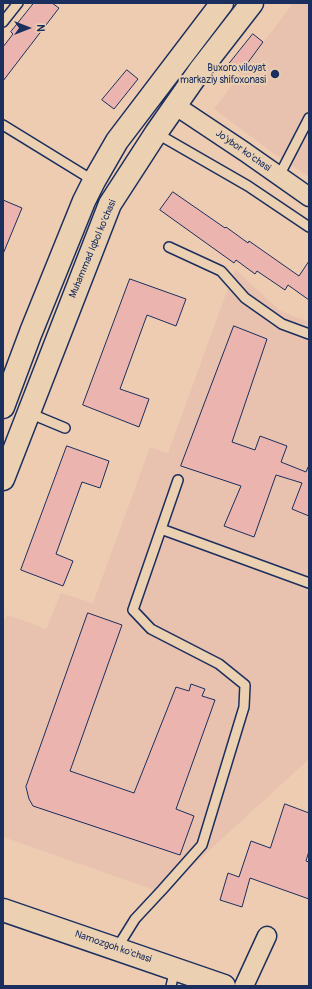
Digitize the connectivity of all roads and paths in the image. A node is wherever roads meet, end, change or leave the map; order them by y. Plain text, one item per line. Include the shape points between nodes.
1 (18, 3) edge
2 (222, 3) edge
3 (252, 3) edge
4 (3, 22) edge
5 (176, 106) junction
6 (309, 118) edge
7 (3, 125) edge
8 (156, 132) junction
9 (279, 176) junction
10 (94, 181) junction
11 (309, 197) edge
12 (309, 227) edge
13 (169, 247) dead end
14 (309, 334) edge
15 (3, 407) edge
16 (28, 413) junction
17 (65, 428) dead end
18 (3, 478) edge
19 (178, 480) dead end
20 (161, 529) junction
21 (309, 582) edge
22 (3, 910) edge
23 (267, 936) dead end
24 (117, 948) junction
25 (173, 977) edge
26 (224, 986) edge
27 (244, 986) edge

1 - 4 lane
2 - 10 main road via 117,141
3 - 5 main road, Muhammad Iqbol ko'chasi via 200,70
5 - 8 main road, Muhammad Iqbol ko'chasi
5 - 9 street, Jo'ybor ko'chasi
6 - 9 lane
7 - 10 lane
8 - 12 lane via 248,186
8 - 16 main road, Muhammad Iqbol ko'chasi via 110,204
9 - 11 street, Jo'ybor ko'chasi
10 - 15 main road
13 - 14 lane via 221,271 245,298 282,324
16 - 17 lane
16 - 18 main road, Muhammad Iqbol ko'chasi
19 - 20 lane
20 - 21 lane
20 - 24 lane via 133,610 152,629 219,664 245,685 244,707 202,845 135,919
22 - 24 main road, Namozgoh ko'chasi
23 - 27 street
24 - 25 main road, Namozgoh ko'chasi
25 - 26 main road, Namozgoh ko'chasi

